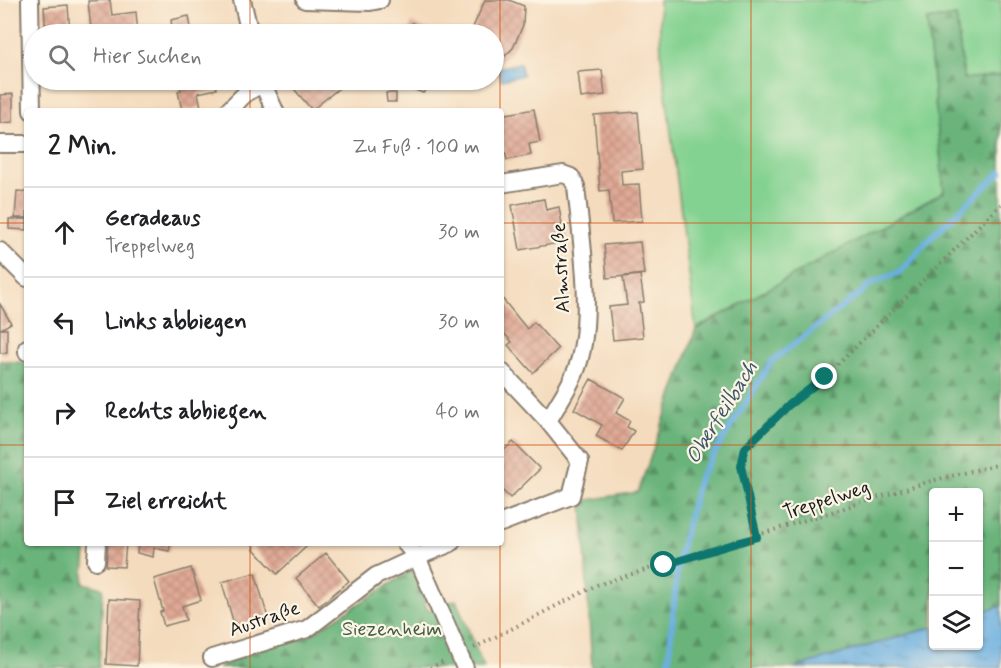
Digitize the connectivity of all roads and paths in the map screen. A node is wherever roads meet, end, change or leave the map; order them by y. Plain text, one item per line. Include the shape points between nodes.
1 (30, 0) edge
2 (242, 0) edge
3 (305, 0) edge
4 (380, 0) edge
5 (30, 24) edge
6 (248, 24) edge
7 (32, 90) edge
8 (250, 90) edge
9 (265, 90) edge
10 (32, 108) edge
11 (231, 108) edge
12 (274, 108) edge
13 (0, 144) edge
14 (24, 144) edge
15 (504, 184) edge
16 (1001, 204) edge
17 (0, 250) edge
18 (24, 275) edge
19 (504, 374) edge
20 (548, 421) junction
21 (1001, 464) edge
22 (504, 523) edge
23 (757, 537) junction
24 (97, 546) edge
25 (408, 546) edge
26 (444, 546) edge
27 (417, 557) junction
28 (96, 561) dead end
29 (212, 657) dead end
30 (462, 662) edge
31 (430, 668) edge

1 - 5 street
2 - 6 street
3 - 4 street
7 - 10 street
8 - 11 street
9 - 12 street
13 - 14 street
15 - 20 street, Almstraße via 562,174 571,177 576,186 585,295 584,335 575,371
16 - 23 path via 825,377 745,448 741,466
17 - 18 street
19 - 20 street
20 - 22 street via 580,461 571,496
21 - 23 path, Treppelweg via 931,481
23 - 30 path, Treppelweg via 597,585
24 - 28 street
25 - 27 street
26 - 27 street, Austraße
27 - 29 street, Austraße via 376,576 307,629
27 - 30 street
30 - 31 path, Treppelweg

